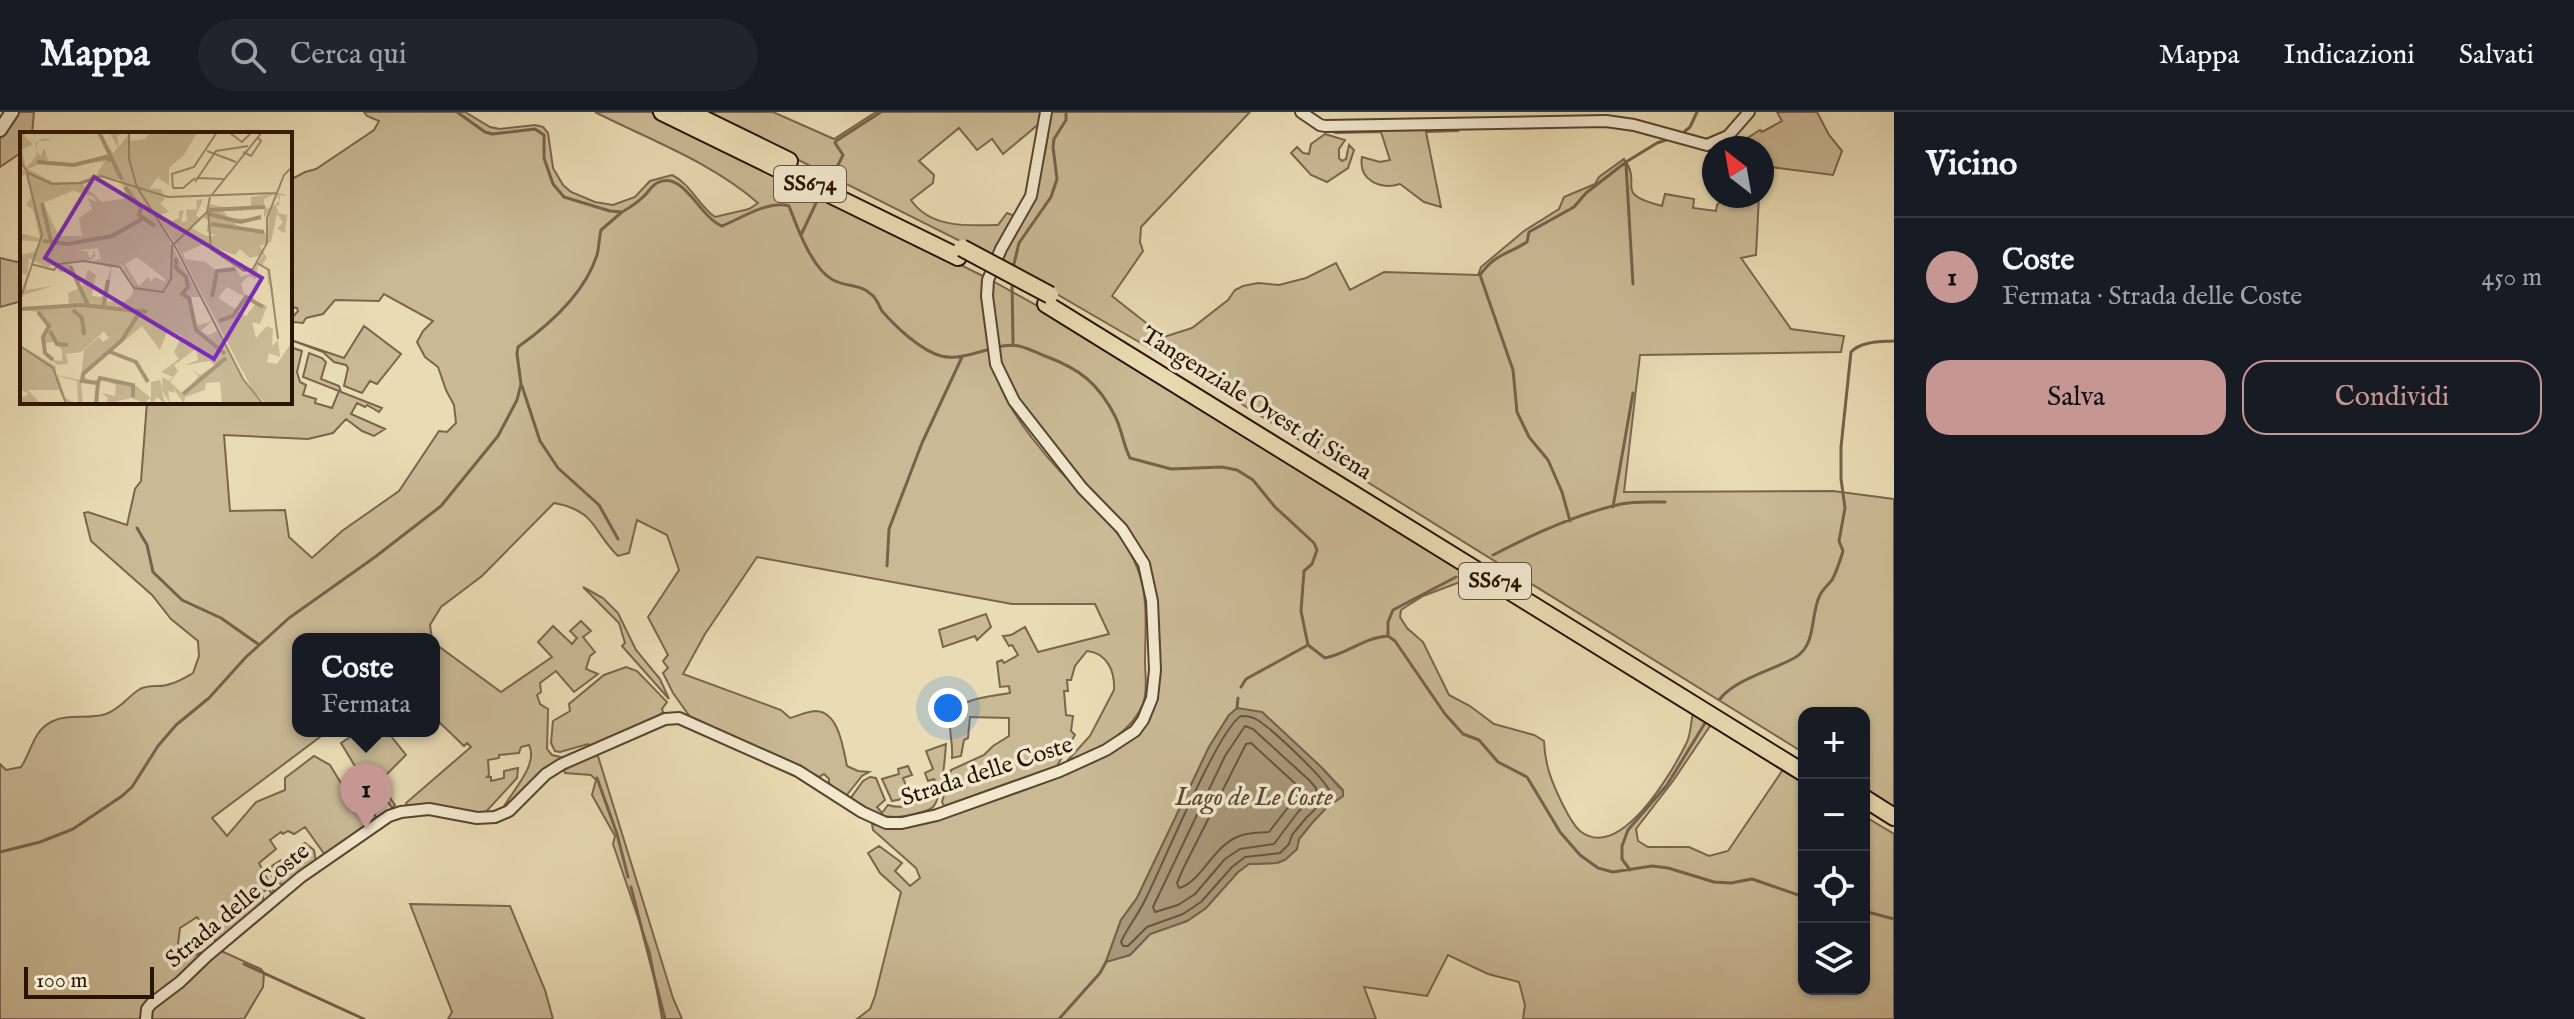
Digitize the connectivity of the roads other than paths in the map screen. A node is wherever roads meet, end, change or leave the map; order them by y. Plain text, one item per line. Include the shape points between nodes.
1 (12, 112) edge
2 (662, 112) edge
3 (689, 112) edge
4 (1046, 112) edge
5 (1301, 112) edge
6 (1749, 112) edge
7 (0, 130) edge
8 (960, 253) junction
9 (1190, 385) junction
10 (1798, 757) edge
11 (1798, 769) edge
12 (1870, 802) edge
13 (1870, 814) edge
14 (1894, 817) edge
15 (1894, 828) edge
16 (146, 1019) edge

1 - 7 street
2 - 8 highway, Tangenziale Ovest di Siena / SS674
3 - 8 highway, Tangenziale Ovest di Siena / SS674
4 - 16 street, Strada delle Coste via 1031,196 988,280 991,332 996,364 1014,401 1082,488 1122,529 1144,564 1152,601 1155,670 1150,707 1135,731 1060,771 937,815 886,823 789,766 679,718 665,719 562,764 495,817 429,809 389,816 301,877 151,1004
5 - 6 street via 1325,126 1606,121 1704,145 1718,142
8 - 9 highway, Tangenziale Ovest di Siena / SS674
9 - 10 highway, Tangenziale Ovest di Siena / SS674
9 - 11 highway, Tangenziale Ovest di Siena / SS674
12 - 14 highway
13 - 15 highway

